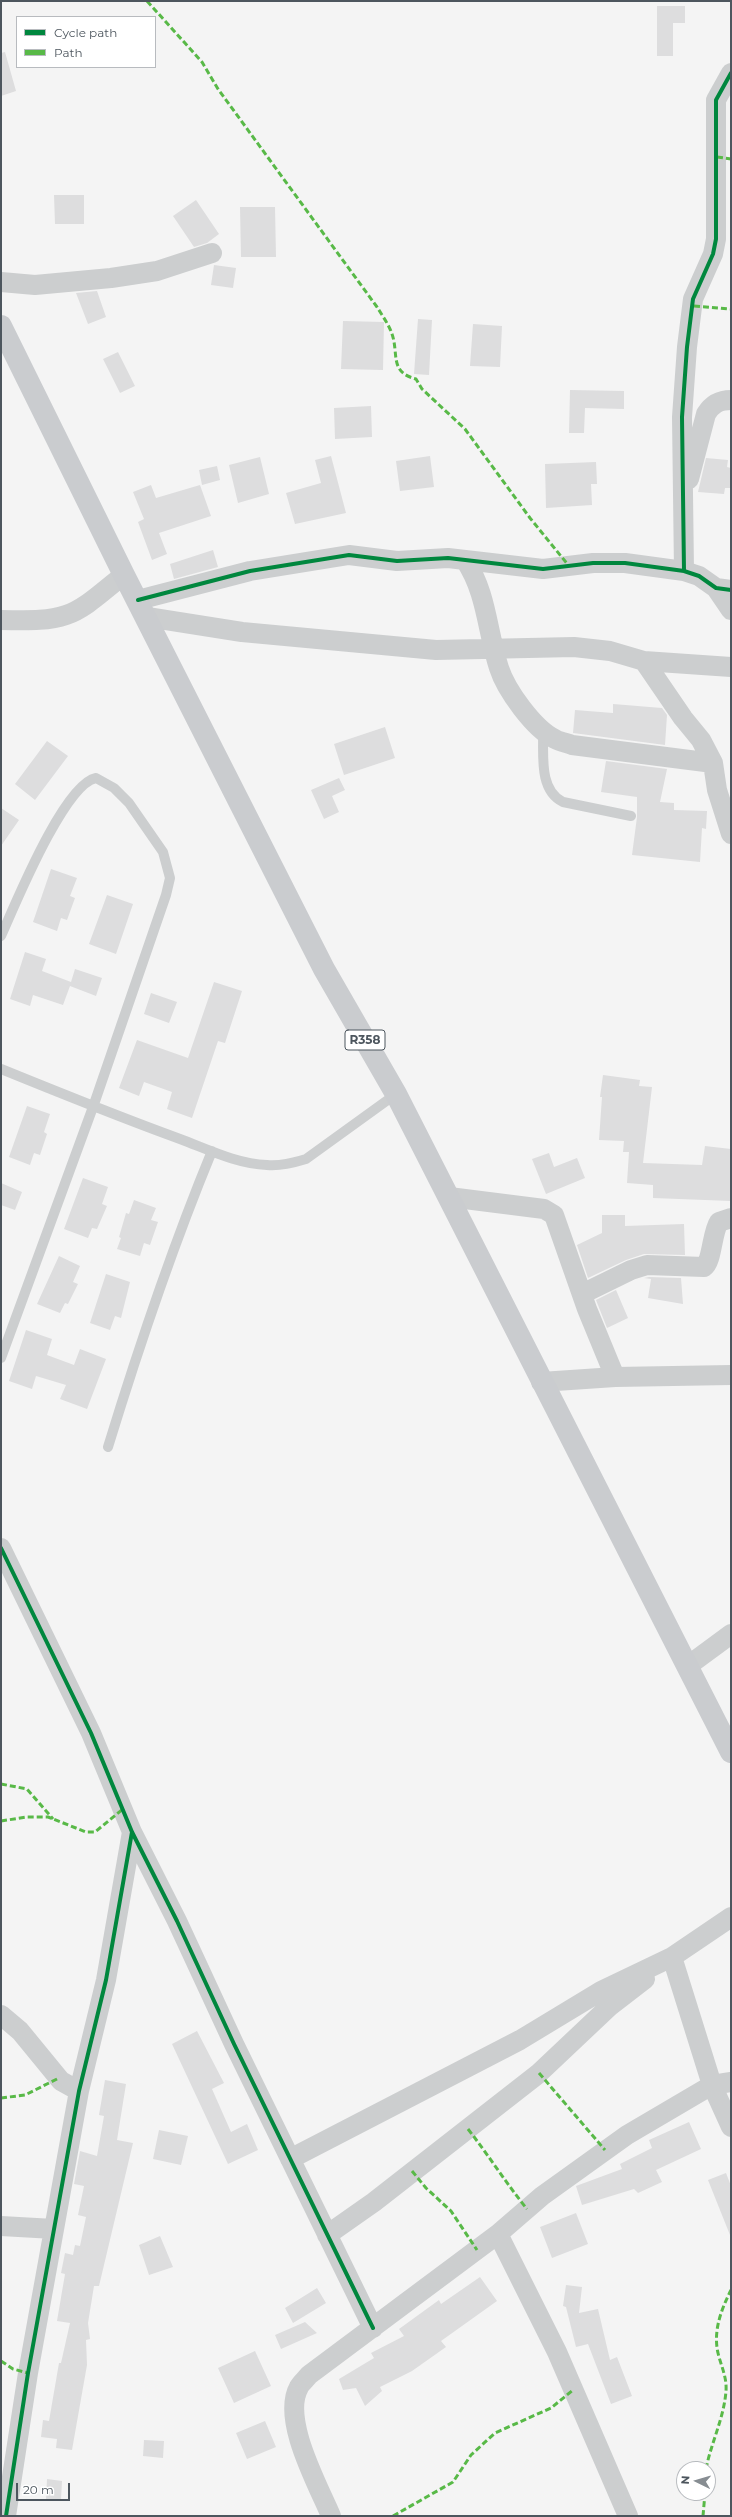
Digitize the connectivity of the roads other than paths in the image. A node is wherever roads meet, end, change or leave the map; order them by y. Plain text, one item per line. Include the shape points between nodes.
1 (731, 73) edge
2 (212, 253) dead end
3 (1, 282) edge
4 (1, 326) edge
5 (731, 400) edge
6 (683, 500) junction
7 (465, 560) junction
8 (684, 570) junction
9 (124, 575) junction
10 (723, 589) edge
11 (142, 609) junction
12 (731, 610) edge
13 (1, 620) edge
14 (495, 650) junction
15 (644, 661) junction
16 (731, 667) edge
17 (543, 730) junction
18 (712, 764) junction
19 (630, 816) dead end
20 (731, 834) edge
21 (1, 936) edge
22 (1, 1069) edge
23 (396, 1094) junction
24 (93, 1107) junction
25 (212, 1151) junction
26 (449, 1197) junction
27 (731, 1218) edge
28 (582, 1294) junction
29 (1, 1358) edge
30 (731, 1375) edge
31 (615, 1377) junction
32 (541, 1382) junction
33 (108, 1446) dead end
34 (1, 1548) edge
35 (731, 1634) edge
36 (688, 1666) junction
37 (731, 1752) edge
38 (132, 1832) junction
39 (731, 1917) edge
40 (673, 1958) junction
41 (1, 2016) edge
42 (722, 2083) edge
43 (79, 2091) junction
44 (731, 2128) edge
45 (290, 2159) junction
46 (1, 2226) edge
47 (54, 2229) junction
48 (327, 2234) junction
49 (498, 2234) junction
50 (373, 2328) junction
51 (6, 2516) edge
52 (331, 2516) edge
53 (628, 2516) edge

1 - 6 street via 716,100 716,238 713,254 693,298 687,347 682,417
2 - 3 street via 157,271 111,278 35,285
4 - 9 main road, R358
5 - 6 street via 717,402 706,414
6 - 8 street
7 - 8 street via 543,569 593,563 619,563
7 - 11 street via 448,558 397,561 348,555 328,556 250,571
7 - 14 street via 475,574
8 - 10 street
9 - 11 main road, R358
9 - 13 street via 66,615 42,619
10 - 12 street
11 - 14 street via 242,632 436,650
11 - 23 main road, R358 via 324,969
14 - 15 street via 574,647 610,651
14 - 17 street via 499,668 509,688
15 - 16 street
15 - 18 street via 701,740
17 - 18 street via 555,739 572,745
17 - 19 lane via 546,782 555,798 563,802
18 - 20 street
21 - 24 lane via 36,858 83,783 96,778 114,788 129,803 162,852 170,878
22 - 24 lane
23 - 25 lane via 306,1159 288,1165 245,1162
23 - 26 main road, R358
24 - 25 lane
24 - 29 lane
25 - 33 lane via 182,1223
26 - 28 street via 544,1209 554,1215
26 - 32 main road, R358
27 - 28 street via 719,1222 715,1228 708,1263 704,1267 647,1265
28 - 31 street
30 - 31 street
31 - 32 street
32 - 36 main road, R358
34 - 38 street via 91,1733
35 - 36 street
36 - 37 main road, R358
38 - 43 street via 106,1980
38 - 45 street
39 - 40 street
40 - 42 street
40 - 45 street via 601,1991 520,2040
40 - 48 street via 610,2006 538,2074 463,2134 412,2170 374,2202
41 - 43 street via 20,2031 61,2081
42 - 44 street
42 - 49 street via 627,2135 542,2196
43 - 47 street
45 - 48 street
46 - 47 street
47 - 51 street
48 - 50 street
49 - 50 street
49 - 53 street via 557,2352
50 - 52 street via 309,2375 299,2386 295,2398 295,2424

